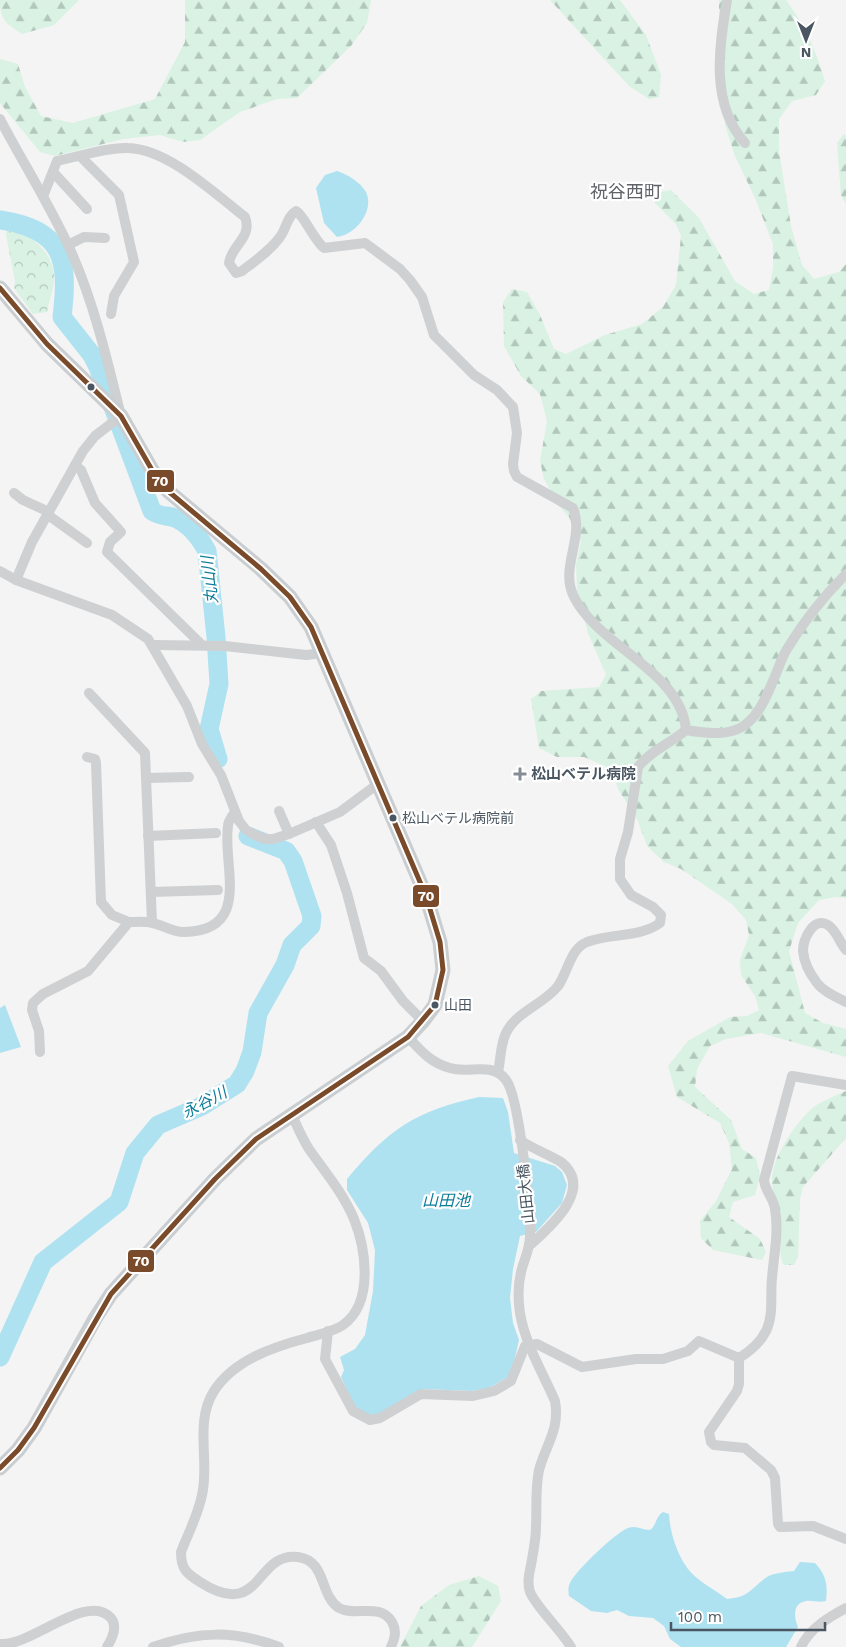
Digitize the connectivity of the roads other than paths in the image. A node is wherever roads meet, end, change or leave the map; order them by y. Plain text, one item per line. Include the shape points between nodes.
1 (727, 0) edge
2 (0, 119) edge
3 (744, 143) dead end
4 (80, 156) junction
5 (53, 172) junction
6 (44, 194) junction
7 (88, 209) dead end
8 (105, 238) dead end
9 (68, 245) junction
10 (0, 288) edge
11 (111, 314) dead end
12 (121, 416) junction
13 (75, 465) junction
14 (14, 493) dead end
15 (49, 513) junction
16 (87, 543) dead end
17 (0, 571) edge
18 (846, 574) edge
19 (16, 580) junction
20 (153, 645) junction
21 (202, 645) junction
22 (324, 653) junction
23 (90, 693) dead end
24 (686, 730) junction
25 (86, 757) dead end
26 (189, 777) dead end
27 (146, 778) junction
28 (379, 784) junction
29 (279, 811) dead end
30 (235, 812) junction
31 (316, 822) junction
32 (216, 833) dead end
33 (289, 834) junction
34 (148, 836) junction
35 (218, 890) dead end
36 (150, 892) junction
37 (129, 922) junction
38 (152, 922) junction
39 (846, 950) edge
40 (846, 1002) edge
41 (423, 1021) junction
42 (408, 1037) junction
43 (40, 1052) dead end
44 (498, 1072) junction
45 (846, 1085) edge
46 (292, 1115) junction
47 (520, 1140) junction
48 (529, 1246) junction
49 (328, 1332) junction
50 (530, 1344) junction
51 (739, 1358) junction
52 (0, 1468) edge
53 (846, 1539) edge
54 (846, 1608) edge
55 (184, 1642) edge
56 (0, 1644) edge
57 (107, 1647) edge
58 (153, 1647) edge
59 (279, 1647) edge
60 (392, 1647) edge
61 (571, 1647) edge
62 (800, 1647) edge

1 - 3 street via 720,74 724,105
2 - 6 street
4 - 5 street via 56,161
4 - 11 street via 119,195 134,262 114,296
4 - 24 street via 125,148 138,149 157,155 210,190 247,223 244,238 230,256 229,263 236,272 242,271 274,245 296,211 324,248 365,243 400,270 422,297 434,334 474,375 497,390 513,407 517,432 513,464 517,477 574,508 578,518 577,540 570,561 570,584 584,613 598,629 657,678 674,698 685,719
5 - 6 street
5 - 7 street
6 - 9 street
8 - 9 street via 84,238
9 - 12 street via 88,298
10 - 12 main road via 47,344
12 - 13 street via 95,436
12 - 22 main road via 168,491 290,597
13 - 15 street
13 - 21 street via 81,470 95,503 121,532 110,542 107,552
14 - 15 street
15 - 16 street
15 - 19 street
17 - 19 street
18 - 24 street via 817,603 786,651 755,717 727,733
19 - 20 street via 112,615 140,632
20 - 21 street
20 - 30 street via 187,706
21 - 22 street via 306,656
22 - 28 main road
23 - 27 street via 145,753
24 - 44 street via 645,758 638,767 628,832 620,859 623,885 631,895 661,915 660,923 650,930 585,943 572,956 558,985 507,1030 502,1041
25 - 37 street via 95,759 96,763 101,902 112,915
26 - 27 street
27 - 34 street
28 - 31 street via 353,805
28 - 41 main road via 426,896 440,942 443,970 440,990
29 - 33 street
30 - 33 street via 246,830 264,839
30 - 38 street via 228,824 231,897 224,912 211,925 187,932 169,930
31 - 33 street
31 - 41 street via 331,845 364,958 381,971
32 - 34 street
34 - 36 street
35 - 36 street
36 - 38 street
37 - 38 street
37 - 43 street via 88,971 33,1003
39 - 40 street via 829,926 822,923 814,925 808,932 803,952 811,974 828,993
41 - 42 main road
42 - 44 street via 436,1063 452,1069
42 - 46 main road
44 - 47 street, 山田大橋 via 512,1087
45 - 51 street via 792,1076 764,1180 765,1190 774,1205 778,1231 772,1277 772,1311 766,1332
46 - 49 street via 309,1148 344,1198 361,1239 365,1260 364,1284 352,1316
46 - 52 main road via 234,1158 112,1294 34,1428
47 - 48 street, 山田大橋
47 - 48 street via 560,1162 571,1173 573,1187 571,1200
48 - 50 street via 518,1292 520,1313
49 - 50 street via 325,1358 353,1412 370,1420 380,1418 421,1394 473,1396 494,1391 511,1381 522,1351
49 - 60 street via 276,1347 251,1359 236,1368 214,1391 204,1420 202,1496 181,1552 181,1562 184,1572 214,1590 231,1595 248,1590 281,1561 297,1557 304,1559 321,1573 329,1598 337,1606 347,1611 375,1611 388,1617 395,1628
50 - 51 street via 537,1344 564,1360 582,1366 663,1359 688,1351 699,1341
50 - 61 street via 555,1401 557,1424 537,1484 530,1590
51 - 53 street via 740,1384 710,1432 711,1442 744,1448 771,1470 775,1478 780,1527 812,1526
54 - 62 street via 817,1627
55 - 58 street
55 - 59 street via 203,1634 226,1634
56 - 57 street via 22,1640 77,1613 96,1610 114,1624

